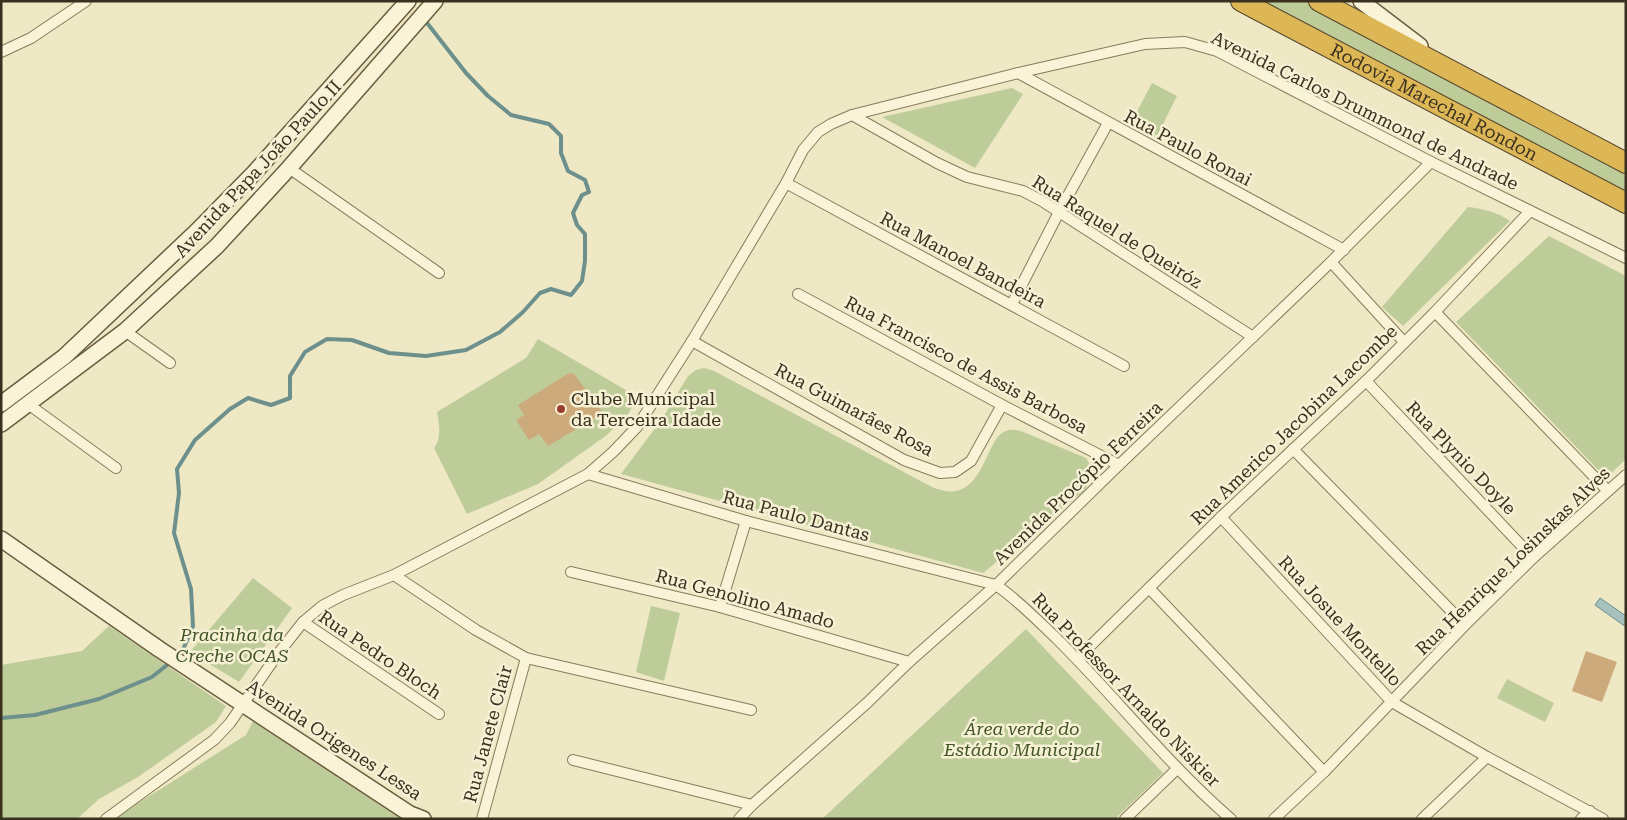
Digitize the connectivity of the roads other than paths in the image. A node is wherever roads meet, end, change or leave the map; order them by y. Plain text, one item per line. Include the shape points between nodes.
1 (86, 1) edge
2 (435, 1) edge
3 (1241, 1) edge
4 (1319, 1) edge
5 (1361, 1) edge
6 (406, 4) edge
7 (1, 52) edge
8 (1018, 73) junction
9 (1502, 97) junction
10 (852, 115) junction
11 (1108, 123) junction
12 (1431, 162) junction
13 (1626, 162) edge
14 (289, 168) junction
15 (786, 182) junction
16 (1626, 203) edge
17 (1530, 211) junction
18 (1059, 212) junction
19 (1344, 250) junction
20 (1626, 258) edge
21 (1331, 262) junction
22 (439, 273) dead end
23 (798, 294) dead end
24 (1012, 304) junction
25 (1435, 312) junction
26 (125, 331) junction
27 (1253, 337) junction
28 (692, 341) junction
29 (1404, 342) junction
30 (170, 363) dead end
31 (1124, 366) dead end
32 (1366, 381) junction
33 (1, 404) edge
34 (28, 404) junction
35 (1002, 404) junction
36 (1, 424) edge
37 (1293, 450) junction
38 (1119, 465) junction
39 (116, 468) dead end
40 (588, 474) junction
41 (1626, 475) edge
42 (1608, 491) junction
43 (1222, 517) junction
44 (746, 521) junction
45 (1, 540) edge
46 (1533, 558) junction
47 (571, 572) dead end
48 (394, 575) junction
49 (996, 585) junction
50 (1149, 588) junction
51 (720, 607) junction
52 (303, 622) junction
53 (1465, 626) junction
54 (526, 658) junction
55 (1077, 659) junction
56 (909, 662) junction
57 (1392, 702) junction
58 (245, 704) junction
59 (751, 710) dead end
60 (440, 714) dead end
61 (1488, 757) junction
62 (573, 760) dead end
63 (1177, 769) junction
64 (1324, 772) junction
65 (752, 805) junction
66 (1590, 811) junction
67 (413, 817) edge
68 (106, 819) edge
69 (482, 819) edge
70 (739, 819) edge
71 (1125, 819) edge
72 (1231, 819) edge
73 (1274, 819) edge
74 (1422, 819) edge
75 (1581, 819) edge
76 (1603, 819) edge

1 - 7 street via 31,38
2 - 14 street, Avenida Papa João Paulo II
3 - 16 highway, Rodovia Marechal Rondon
4 - 9 highway, Rodovia Marechal Rondon
5 - 9 street via 1426,51
6 - 33 street, Avenida Papa João Paulo II via 254,173 196,232 64,356
8 - 10 street, Avenida Carlos Drummond de Andrade
8 - 11 street, Rua Paulo Ronai
8 - 12 street, Avenida Carlos Drummond de Andrade via 1145,44 1184,42 1217,51
9 - 13 highway, Rodovia Marechal Rondon
10 - 15 street, Avenida Carlos Drummond de Andrade via 818,132 803,150
10 - 18 street, Rua Raquel de Queiróz via 937,163 967,177 1023,191
11 - 18 street
11 - 19 street, Rua Paulo Ronai
12 - 17 street, Avenida Carlos Drummond de Andrade
12 - 19 street, Avenida Procópio Ferreira
14 - 22 street
14 - 26 street, Avenida Papa João Paulo II via 217,246
15 - 24 street, Rua Manoel Bandeira
15 - 28 street, Avenida Carlos Drummond de Andrade
17 - 20 street, Avenida Carlos Drummond de Andrade
17 - 25 street, Rua Americo Jacobina Lacombe
18 - 24 street
18 - 27 street, Rua Raquel de Queiróz
19 - 21 street, Avenida Procópio Ferreira
21 - 27 street, Avenida Procópio Ferreira
21 - 29 street
23 - 35 street, Rua Francisco de Assis Barbosa
24 - 31 street, Rua Manoel Bandeira
25 - 29 street, Rua Americo Jacobina Lacombe
25 - 42 street
26 - 30 street
26 - 34 street, Avenida Papa João Paulo II
27 - 38 street, Avenida Procópio Ferreira
28 - 35 street, Rua Guimarães Rosa via 904,460 940,473 955,472 971,461
28 - 40 street, Avenida Carlos Drummond de Andrade via 637,427
29 - 32 street, Rua Americo Jacobina Lacombe
32 - 37 street, Rua Americo Jacobina Lacombe
32 - 46 street, Rua Plynio Doyle
34 - 36 street, Avenida Papa João Paulo II
34 - 39 street
35 - 38 street, Rua Francisco de Assis Barbosa
37 - 43 street, Rua Americo Jacobina Lacombe
37 - 53 street
38 - 49 street, Avenida Procópio Ferreira
40 - 44 street, Rua Paulo Dantas
40 - 48 street, Avenida Carlos Drummond de Andrade
41 - 42 street, Rua Henrique Losinskas Alves
42 - 46 street, Rua Henrique Losinskas Alves
43 - 50 street, Rua Americo Jacobina Lacombe
43 - 57 street, Rua Josue Montello
44 - 49 street, Rua Paulo Dantas
44 - 51 street
45 - 58 street, Avenida Origenes Lessa
46 - 53 street, Rua Henrique Losinskas Alves
47 - 51 street, Rua Genolino Amado
48 - 52 street, Avenida Carlos Drummond de Andrade via 343,595 322,606
48 - 54 street via 476,630
49 - 55 street, Rua Professor Arnaldo Niskier via 1014,597
49 - 56 street, Avenida Procópio Ferreira
50 - 55 street, Rua Americo Jacobina Lacombe
50 - 64 street
51 - 56 street, Rua Genolino Amado
52 - 58 street, Avenida Carlos Drummond de Andrade
52 - 60 street, Rua Pedro Bloch
53 - 57 street, Rua Henrique Losinskas Alves
54 - 59 street
54 - 69 street, Rua Janete Clair
55 - 63 street, Rua Professor Arnaldo Niskier
56 - 65 street, Avenida Procópio Ferreira
57 - 61 street, Rua Josue Montello
57 - 64 street, Rua Henrique Losinskas Alves
58 - 67 street, Avenida Origenes Lessa
58 - 68 street, Avenida Carlos Drummond de Andrade via 214,740
61 - 66 street, Rua Josue Montello
61 - 74 street
62 - 65 street
63 - 71 street
63 - 72 street, Rua Professor Arnaldo Niskier
64 - 73 street, Rua Henrique Losinskas Alves
65 - 70 street, Avenida Procópio Ferreira
66 - 75 street
66 - 76 street, Rua Josue Montello

